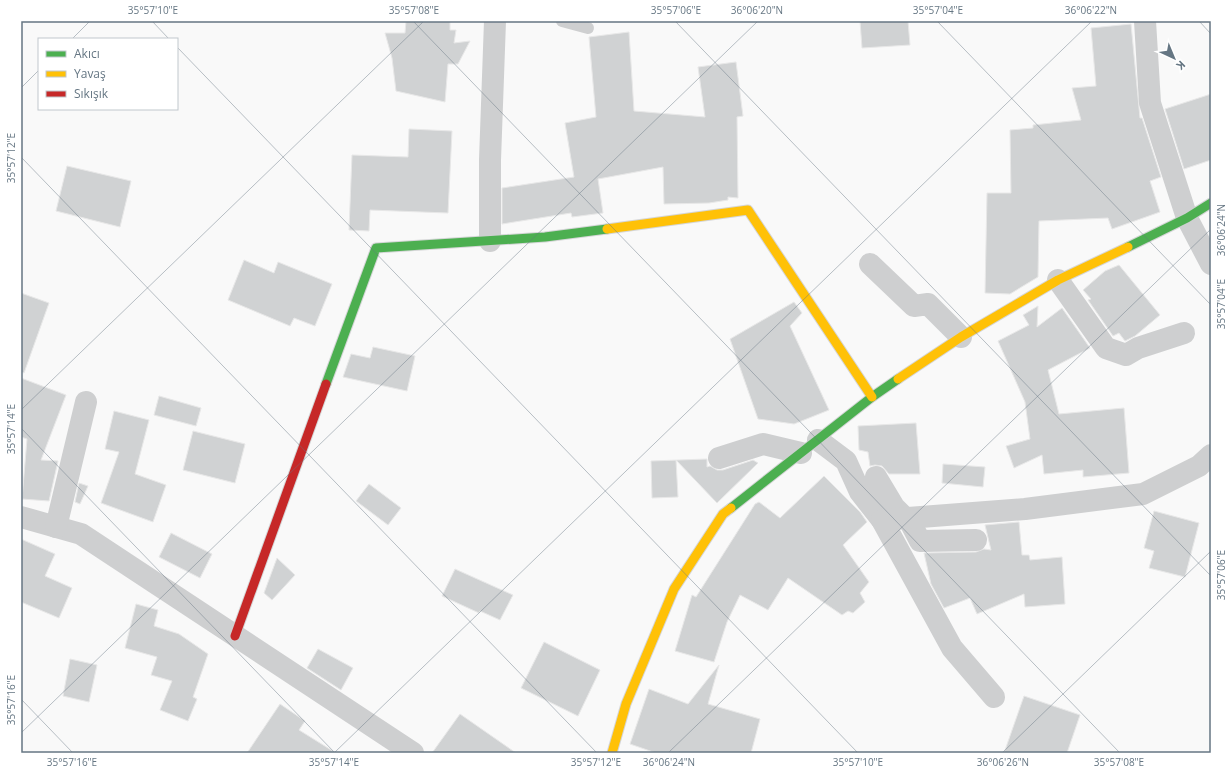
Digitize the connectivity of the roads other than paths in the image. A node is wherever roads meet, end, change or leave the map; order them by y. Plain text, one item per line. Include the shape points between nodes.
1 (495, 21) edge
2 (562, 21) edge
3 (1145, 21) edge
4 (588, 28) dead end
5 (1211, 203) edge
6 (1187, 218) junction
7 (490, 241) junction
8 (870, 264) dead end
9 (1211, 264) edge
10 (1058, 280) junction
11 (1184, 333) dead end
12 (961, 336) junction
13 (872, 397) junction
14 (86, 402) dead end
15 (818, 440) junction
16 (801, 453) junction
17 (1211, 455) edge
18 (719, 458) dead end
19 (876, 477) dead end
20 (21, 517) edge
21 (906, 518) junction
22 (882, 520) junction
23 (56, 527) junction
24 (976, 540) dead end
25 (236, 636) junction
26 (994, 697) dead end
27 (413, 753) edge
28 (612, 753) edge

1 - 7 street
2 - 4 lane
3 - 6 street via 1150,103
5 - 6 street
6 - 9 street
6 - 10 street
7 - 13 street via 545,237 748,210
7 - 25 street via 376,248
8 - 12 street via 914,306 928,304
10 - 11 street via 1106,348 1126,355 1138,348
10 - 12 street
12 - 13 street
13 - 15 street
14 - 23 street
15 - 16 street
15 - 22 street via 846,461 860,492
16 - 18 street via 763,444
16 - 28 street via 723,514 674,588 626,704
17 - 21 street via 1200,466 1143,494 1025,509
19 - 21 street via 894,507
20 - 23 street
21 - 22 street
21 - 24 street via 920,541
22 - 26 street via 952,648
23 - 25 street via 80,534
25 - 27 street

